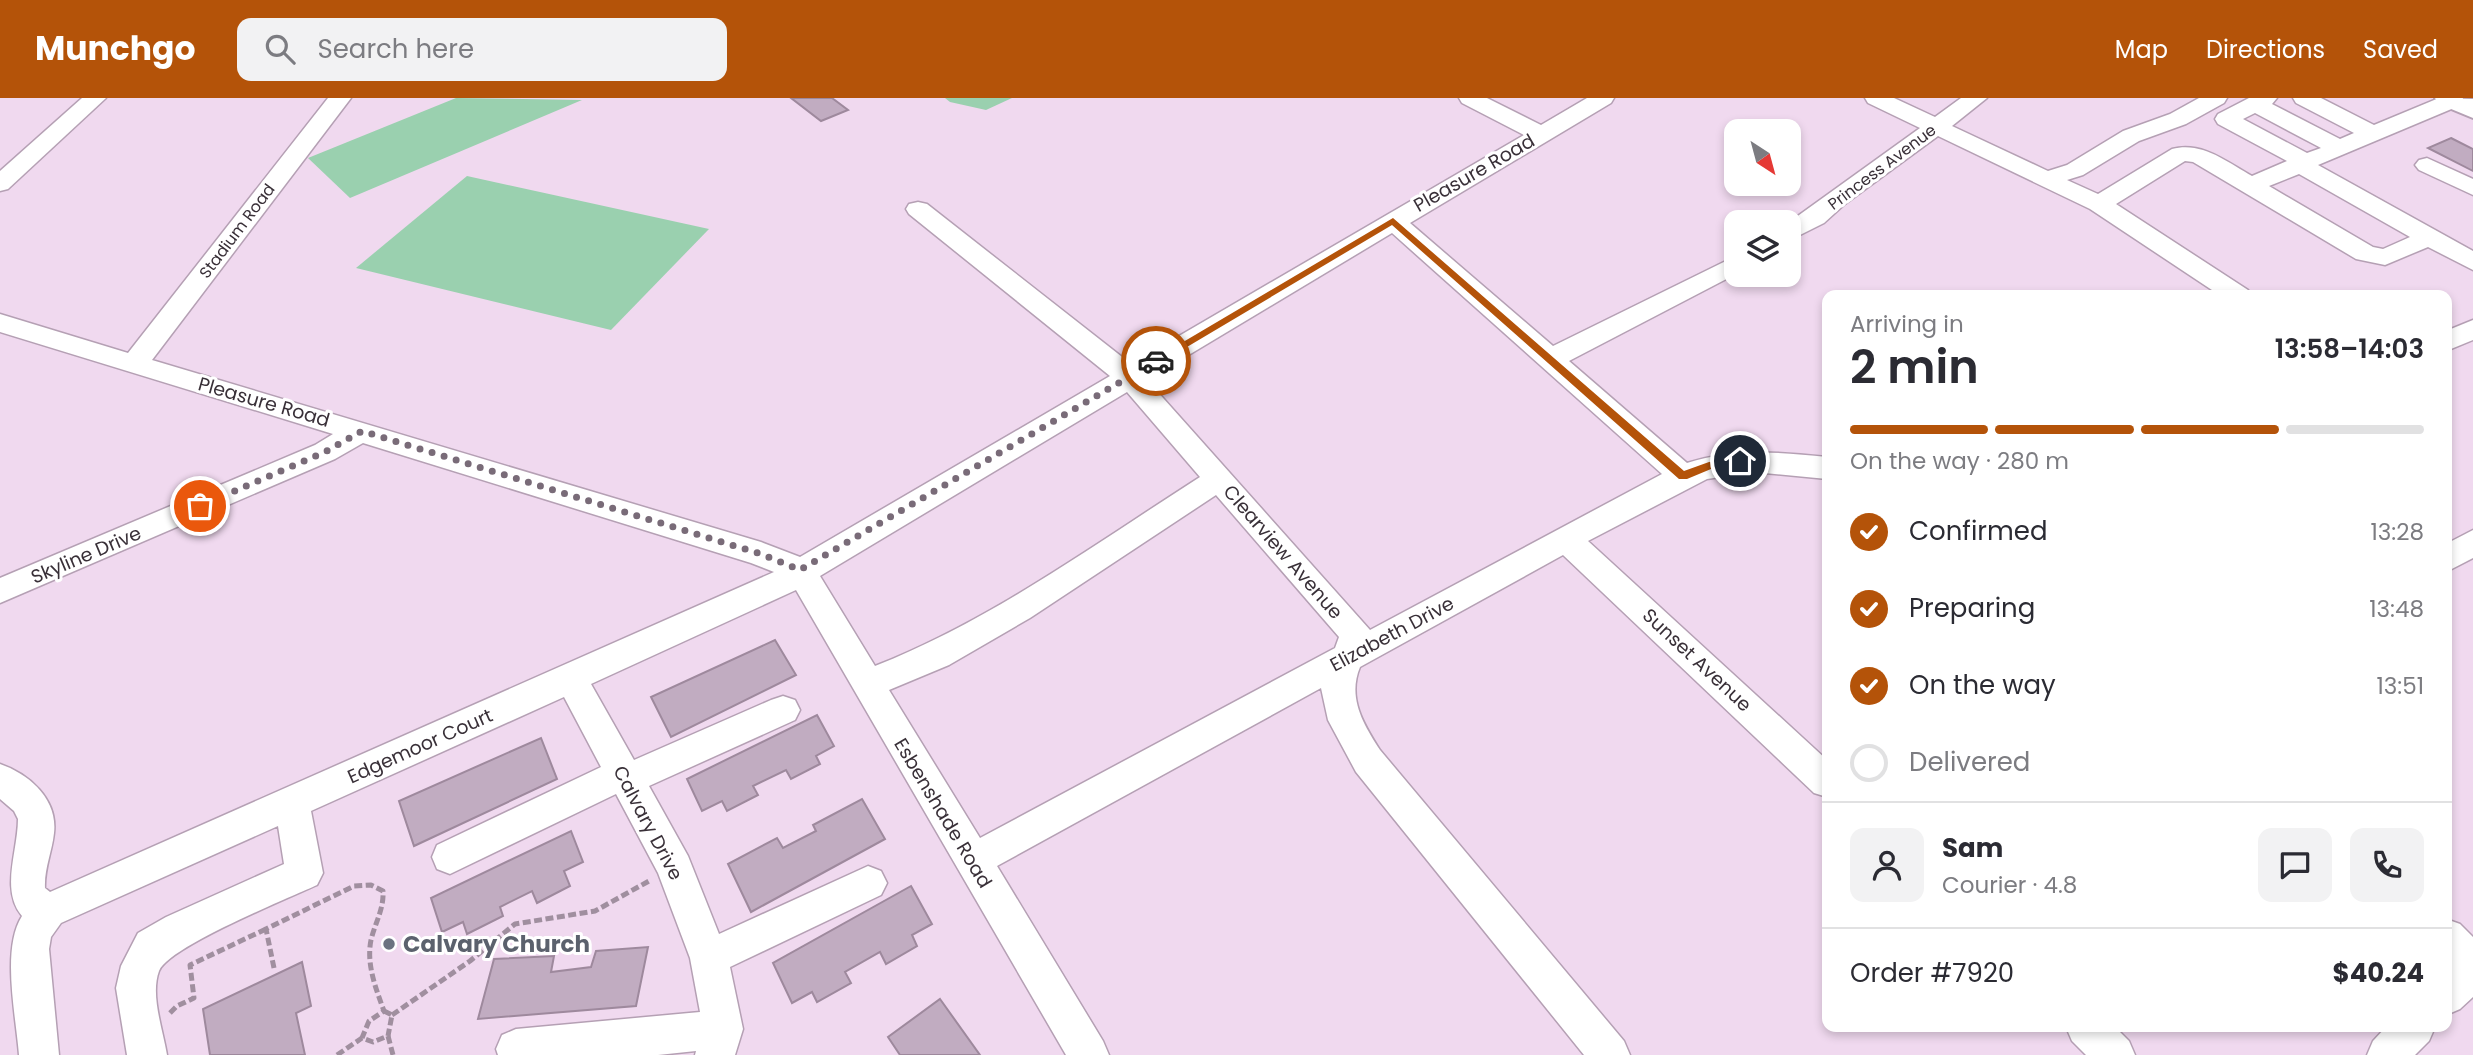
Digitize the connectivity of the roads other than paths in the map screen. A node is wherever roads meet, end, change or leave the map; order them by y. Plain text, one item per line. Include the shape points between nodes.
1 (95, 98) edge
2 (340, 98) edge
3 (1469, 98) edge
4 (1603, 98) edge
5 (1876, 98) edge
6 (1976, 98) edge
7 (2216, 98) edge
8 (2304, 98) edge
9 (2395, 98) edge
10 (2260, 101) edge
11 (2458, 103) edge
12 (2423, 113) junction
13 (1937, 126) junction
14 (1541, 134) junction
15 (2373, 134) junction
16 (2339, 148) junction
17 (2303, 164) junction
18 (2427, 165) dead end
19 (2051, 179) junction
20 (0, 184) edge
21 (2252, 185) junction
22 (2473, 188) edge
23 (2099, 204) junction
24 (918, 209) dead end
25 (1393, 221) junction
26 (1801, 226) edge
27 (2429, 238) junction
28 (2473, 262) edge
29 (1724, 270) edge
30 (2230, 290) edge
31 (0, 323) edge
32 (2473, 329) edge
33 (2452, 339) edge
34 (1550, 359) junction
35 (134, 364) junction
36 (1129, 377) junction
37 (362, 431) junction
38 (1822, 468) edge
39 (1683, 476) junction
40 (1219, 479) junction
41 (1567, 540) junction
42 (2473, 542) edge
43 (2452, 556) edge
44 (800, 570) junction
45 (0, 591) edge
46 (1348, 657) junction
47 (571, 679) junction
48 (867, 684) junction
49 (783, 710) dead end
50 (624, 776) junction
51 (1822, 777) edge
52 (0, 779) edge
53 (292, 802) junction
54 (450, 857) dead end
55 (972, 861) junction
56 (868, 883) dead end
57 (44, 916) junction
58 (2452, 943) edge
59 (709, 958) junction
60 (2473, 962) edge
61 (2473, 970) edge
62 (2452, 990) edge
63 (2091, 1032) edge
64 (2410, 1032) edge
65 (719, 1042) edge
66 (516, 1049) dead end
67 (39, 1055) edge
68 (147, 1055) edge
69 (1089, 1055) edge
70 (1610, 1055) edge
71 (2115, 1055) edge
72 (2387, 1055) edge

1 - 20 street
2 - 35 street, Stadium Road
3 - 14 street
4 - 14 street, Pleasure Road
5 - 13 street
6 - 13 street, Princess Avenue
7 - 19 street via 2178,119 2130,136 2075,170
8 - 15 street
9 - 12 street
10 - 16 street
10 - 17 street via 2226,119
11 - 12 street
12 - 15 street
13 - 19 street
13 - 26 street, Princess Avenue
14 - 25 street, Pleasure Road
15 - 16 street
16 - 17 street
17 - 21 street
17 - 27 street
18 - 22 street
19 - 23 street
21 - 23 street via 2198,155 2180,154
21 - 27 street via 2365,253 2385,257
23 - 30 street
24 - 36 street, Clearview Avenue
25 - 34 street
25 - 36 street, Pleasure Road
27 - 28 street
29 - 34 street
31 - 35 street, Pleasure Road
32 - 33 street
34 - 39 street
35 - 37 street, Pleasure Road
36 - 40 street, Clearview Avenue
36 - 44 street, Pleasure Road
37 - 44 street, Pleasure Road
37 - 45 street, Skyline Drive via 325,452
38 - 39 street, Elizabeth Drive via 1740,461 1709,465
39 - 41 street, Elizabeth Drive
40 - 46 street, Clearview Avenue via 1356,634
40 - 48 street via 1020,609 937,656
41 - 46 street, Elizabeth Drive
41 - 51 street, Sunset Avenue
42 - 43 street
44 - 47 street, Edgemoor Court via 746,602
44 - 48 street, Esbenshade Road
46 - 55 street, Elizabeth Drive
46 - 70 street, Clearview Avenue via 1339,676 1338,697 1368,761
47 - 50 street, Calvary Drive
47 - 53 street, Edgemoor Court
48 - 55 street, Esbenshade Road
49 - 50 street
50 - 54 street
50 - 59 street, Calvary Drive via 675,868
52 - 57 street via 31,805 35,814 35,841 25,884
53 - 57 street, Edgemoor Court
53 - 68 street via 304,873 171,935 152,946 139,966 136,988
55 - 69 street, Esbenshade Road
56 - 59 street
57 - 67 street via 33,930 30,949
58 - 60 street
59 - 65 street, Calvary Drive
61 - 62 street
63 - 71 street
64 - 72 street
65 - 66 street

